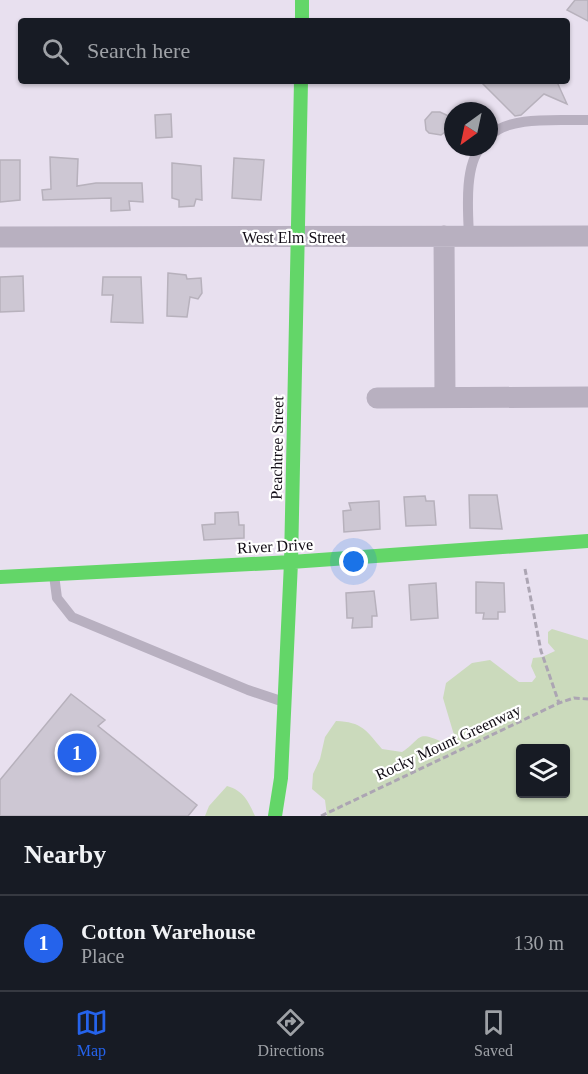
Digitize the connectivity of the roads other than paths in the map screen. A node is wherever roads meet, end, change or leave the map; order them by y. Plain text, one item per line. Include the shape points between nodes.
1 (302, 0) edge
2 (302, 18) edge
3 (301, 84) edge
4 (588, 120) edge
5 (498, 130) edge
6 (476, 156) edge
7 (444, 236) junction
8 (469, 236) junction
9 (588, 236) edge
10 (0, 237) edge
11 (297, 237) junction
12 (445, 397) junction
13 (588, 397) edge
14 (377, 398) dead end
15 (588, 541) edge
16 (291, 562) junction
17 (54, 574) junction
18 (0, 577) edge
19 (284, 702) junction
20 (275, 816) edge

1 - 2 main road
3 - 11 main road, Peachtree Street
4 - 5 lane via 522,122
6 - 8 lane via 469,179
7 - 8 street, West Elm Street
7 - 11 street, West Elm Street
7 - 12 street
8 - 9 street, West Elm Street
10 - 11 street, West Elm Street
11 - 16 main road, Peachtree Street
12 - 13 street
12 - 14 street
15 - 16 main road, River Drive
16 - 17 main road, River Drive
16 - 19 main road, Peachtree Street
17 - 18 main road, River Drive
17 - 19 lane via 57,598 72,617
19 - 20 main road, Peachtree Street

